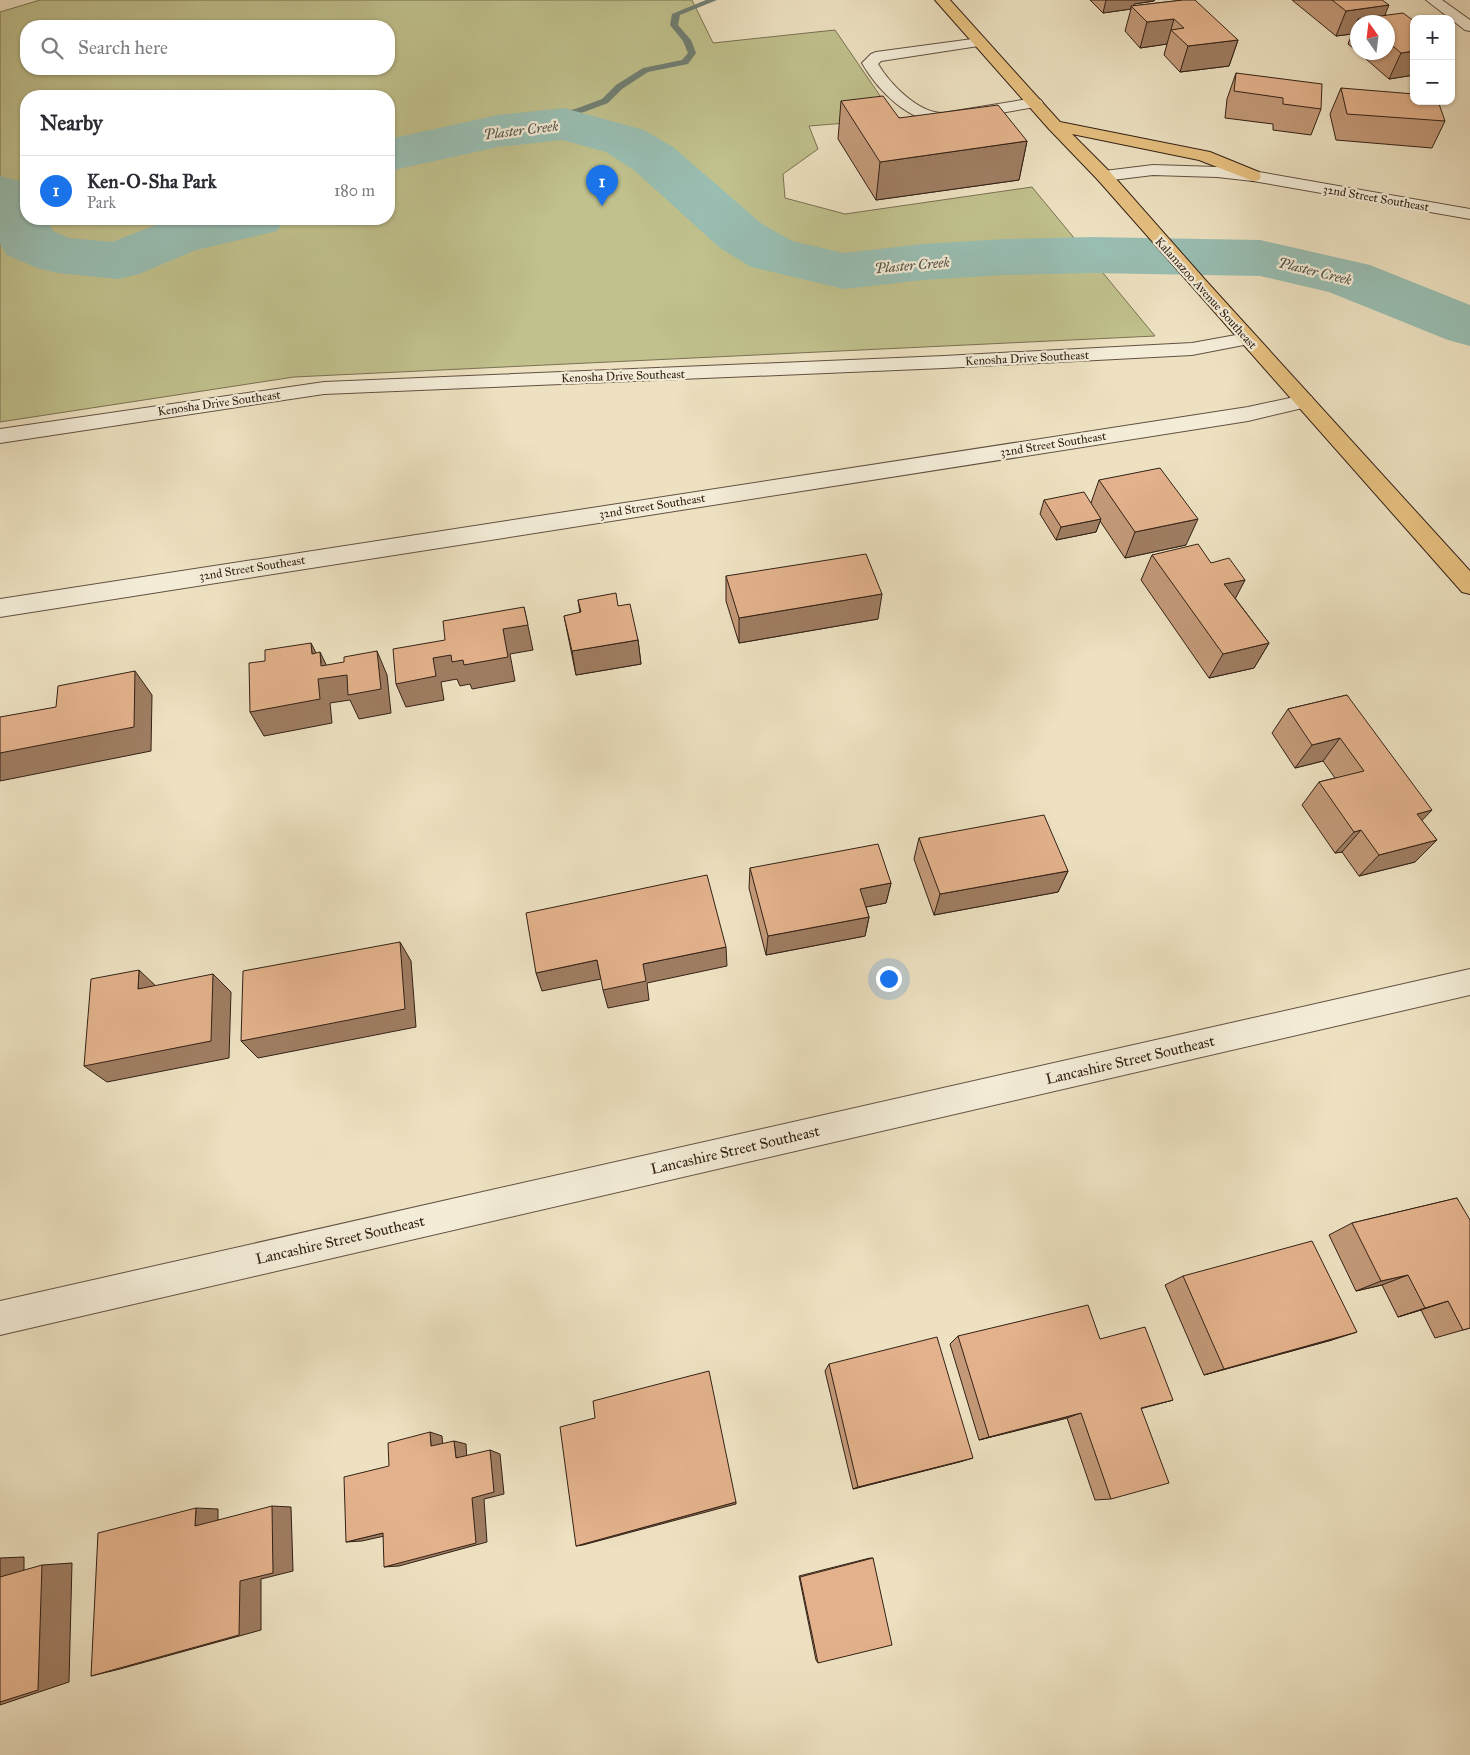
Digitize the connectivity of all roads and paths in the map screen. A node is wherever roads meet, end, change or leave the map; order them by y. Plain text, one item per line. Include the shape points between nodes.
1 (942, 0) edge
2 (1433, 0) edge
3 (1470, 26) edge
4 (980, 42) junction
5 (1035, 103) junction
6 (1055, 126) junction
7 (1104, 176) junction
8 (1253, 176) junction
9 (1470, 214) edge
10 (1247, 339) junction
11 (1304, 401) junction
12 (0, 436) edge
13 (1470, 586) edge
14 (0, 608) edge
15 (1470, 982) edge
16 (0, 1318) edge

1 - 4 main road, Kalamazoo Avenue Southeast
2 - 3 street
4 - 5 main road, Kalamazoo Avenue Southeast
4 - 5 street via 876,57 870,63 891,90 929,116 944,118
5 - 6 main road, Kalamazoo Avenue Southeast
6 - 7 main road, Kalamazoo Avenue Southeast
6 - 8 main road via 1204,156
7 - 8 street, 32nd Street Southeast via 1153,170
7 - 10 main road, Kalamazoo Avenue Southeast
8 - 9 street, 32nd Street Southeast
10 - 11 main road, Kalamazoo Avenue Southeast
10 - 12 street, Kenosha Drive Southeast via 1192,349 324,388
11 - 13 main road, Kalamazoo Avenue Southeast
11 - 14 street, 32nd Street Southeast via 1248,414
15 - 16 street, Lancashire Street Southeast

